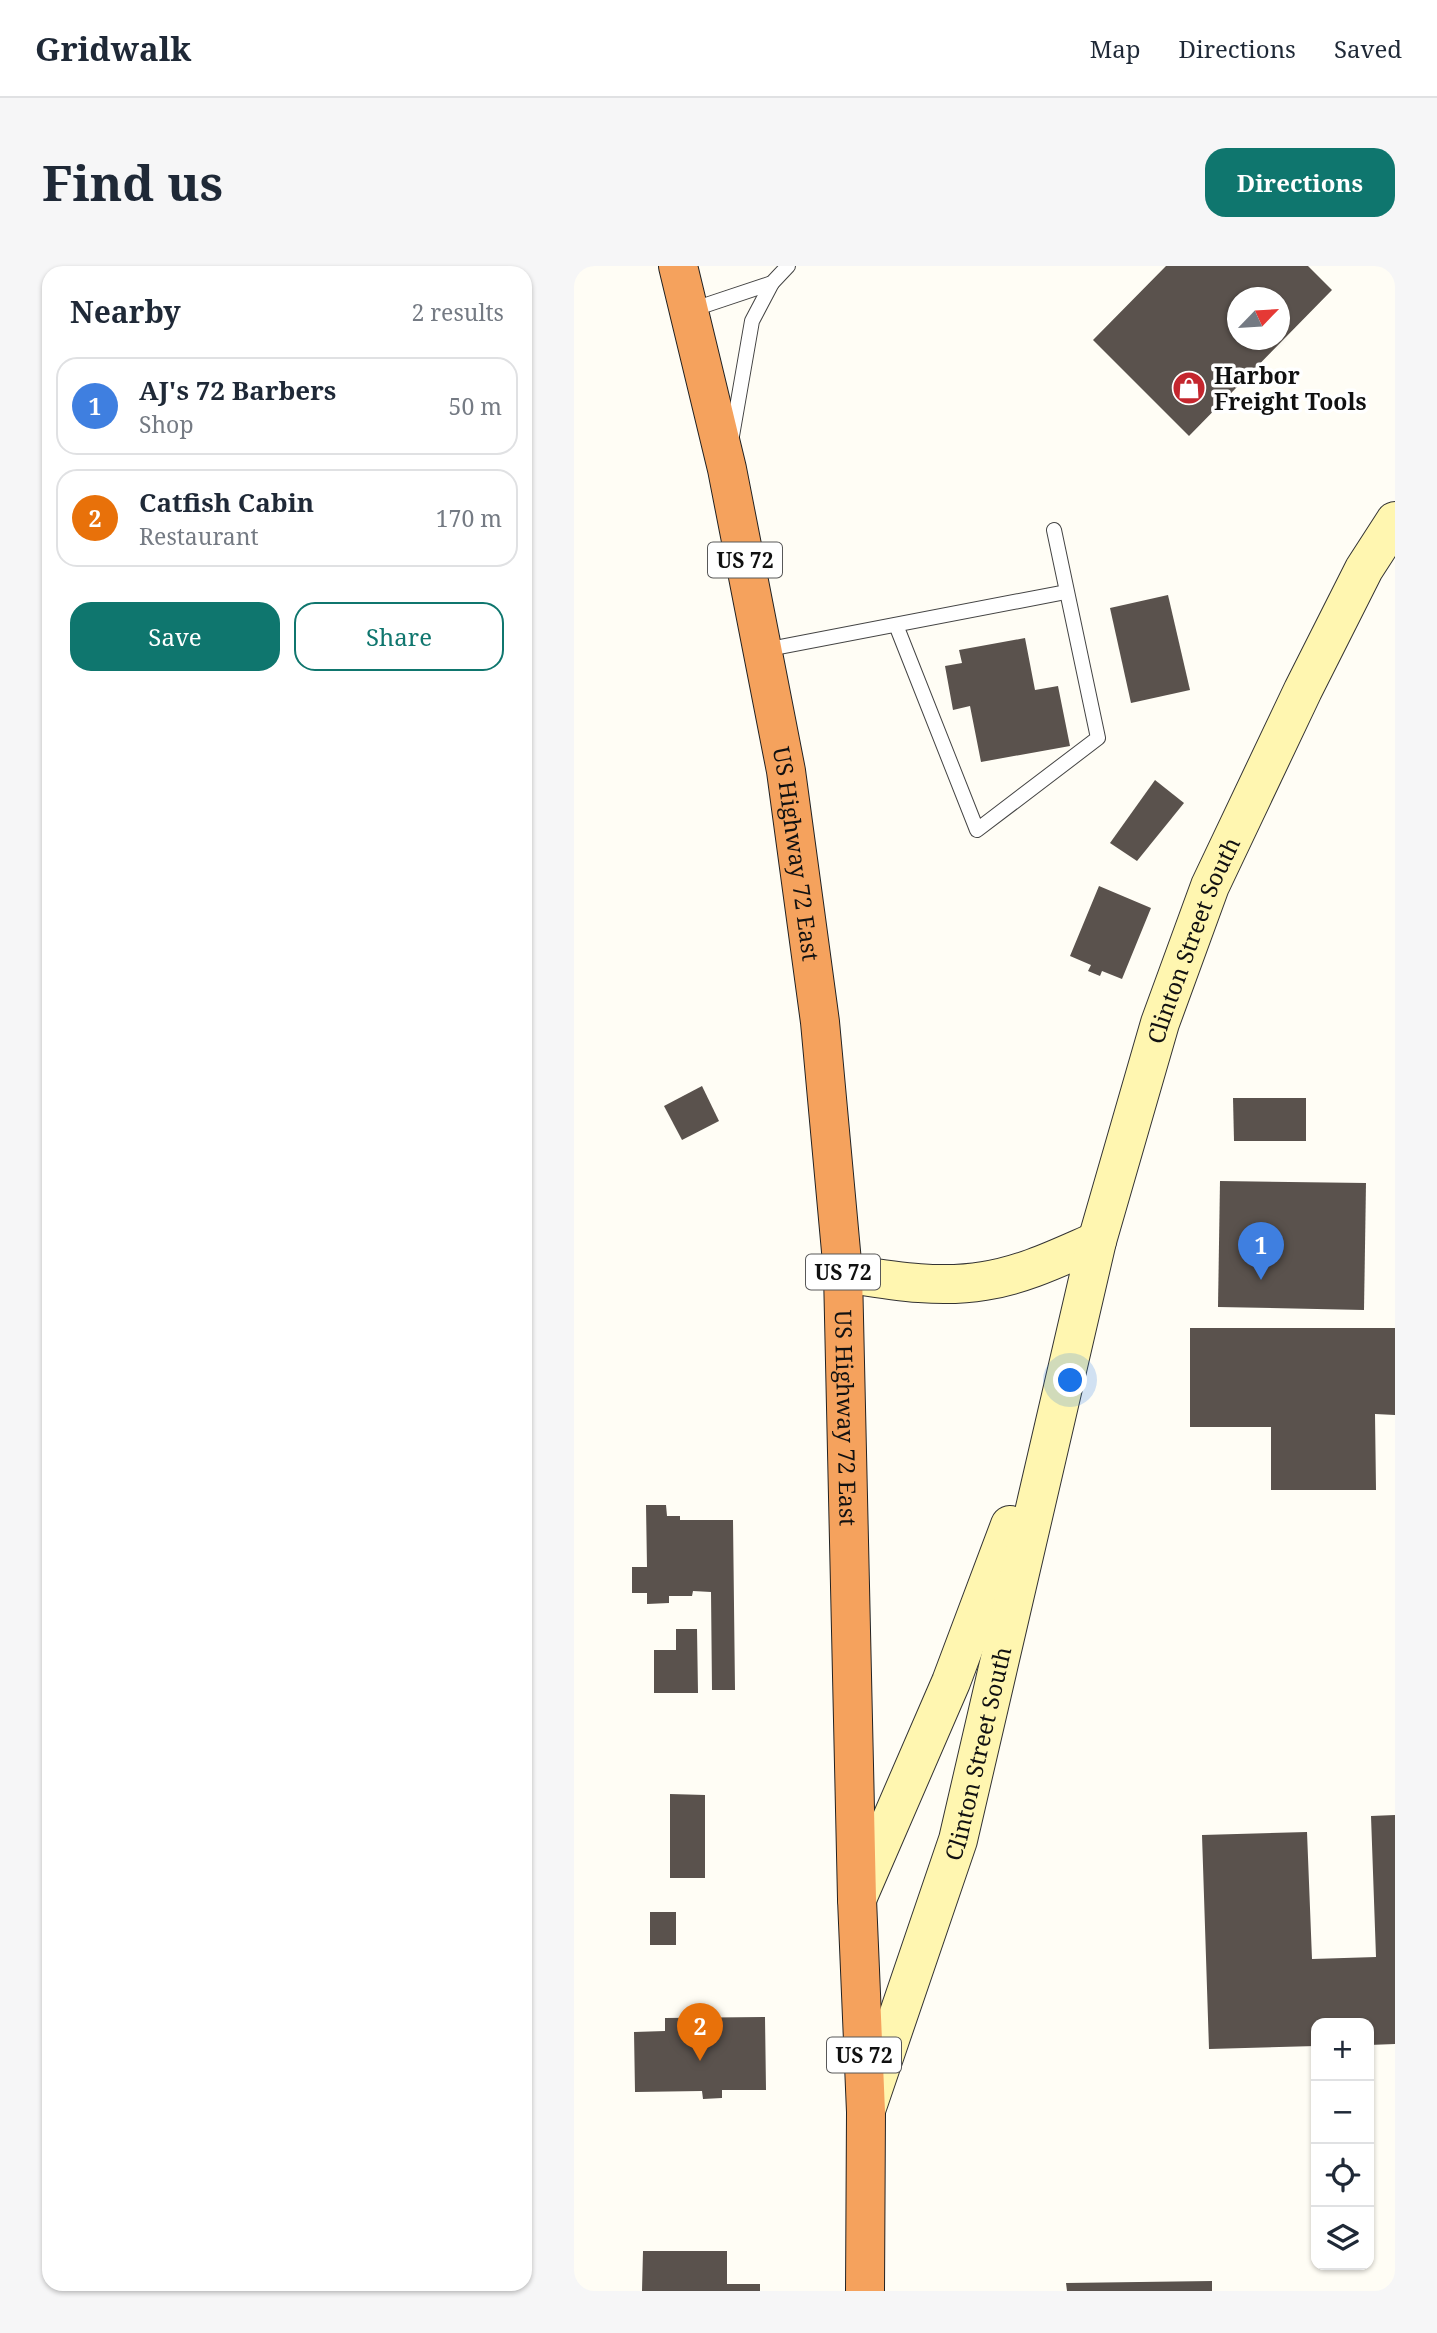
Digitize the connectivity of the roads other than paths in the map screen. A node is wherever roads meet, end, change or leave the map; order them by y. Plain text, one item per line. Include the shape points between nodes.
1 (678, 266) edge
2 (788, 266) edge
3 (772, 283) junction
4 (690, 310) junction
5 (727, 469) junction
6 (1395, 521) edge
7 (1054, 530) dead end
8 (1066, 592) junction
9 (896, 625) junction
10 (763, 650) junction
11 (1097, 1241) junction
12 (843, 1273) junction
13 (1063, 1385) junction
14 (857, 1899) junction
15 (866, 2112) junction
16 (865, 2291) edge

1 - 4 highway, US Highway 72 East / US 72
2 - 3 lane
3 - 4 lane
3 - 5 lane via 752,321
4 - 5 highway, US Highway 72 East / US 72
5 - 10 highway, US Highway 72 East / US 72
6 - 11 street, Clinton Street South via 1364,569 1210,886 1160,1023
7 - 8 lane
8 - 9 lane
8 - 9 lane via 1098,738 977,830
9 - 10 lane
10 - 12 highway, US Highway 72 East / US 72 via 786,771 820,1022
11 - 12 street via 1035,1268 985,1281 899,1282
11 - 13 street, Clinton Street South
12 - 14 highway, US Highway 72 East / US 72
13 - 14 street, Clinton Street South via 951,1682
13 - 15 street, Clinton Street South via 958,1840
14 - 15 highway, US Highway 72 East / US 72
15 - 16 highway, US Highway 72 East / US 72

